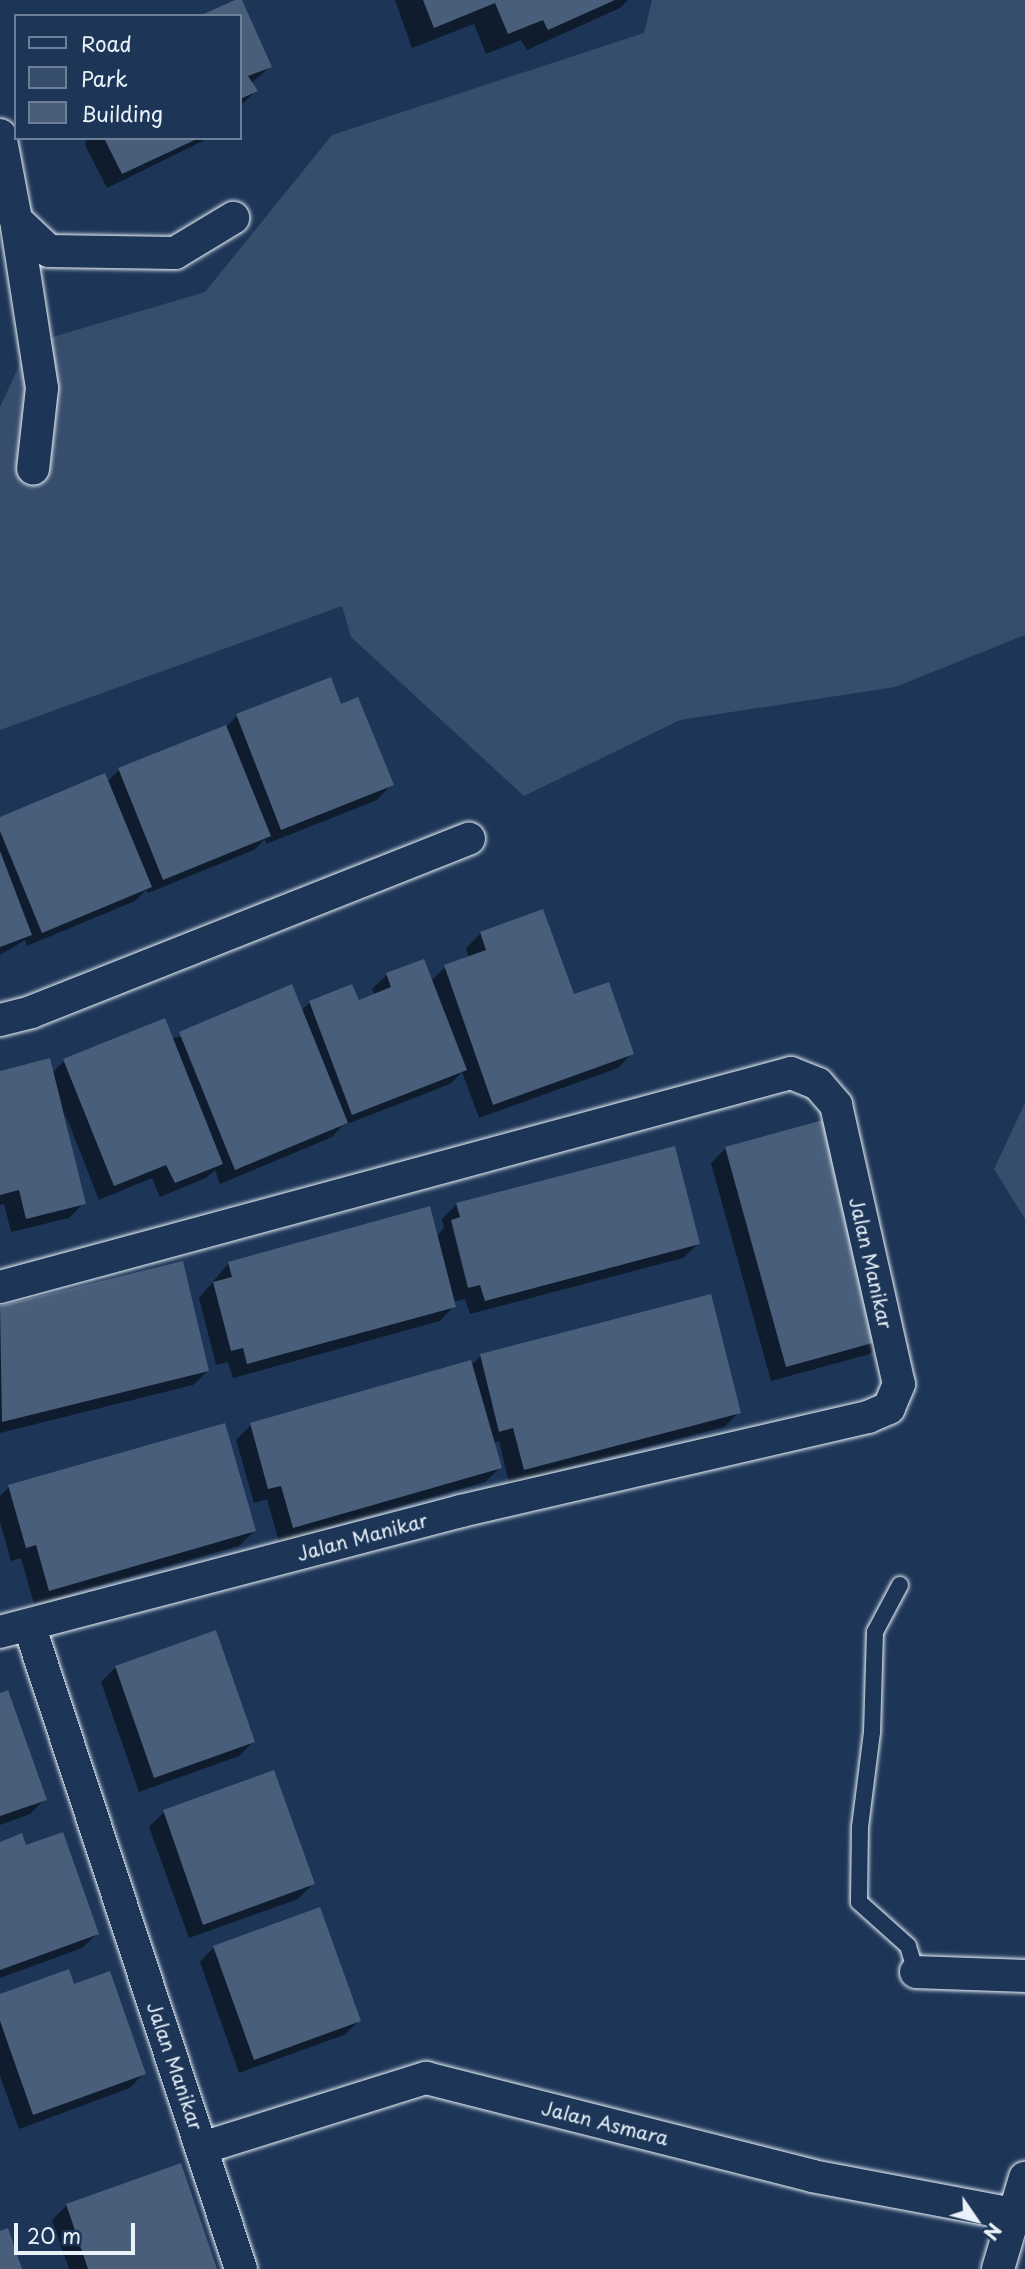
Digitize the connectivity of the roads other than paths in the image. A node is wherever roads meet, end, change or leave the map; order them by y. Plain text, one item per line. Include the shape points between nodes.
1 (0, 135) edge
2 (233, 218) dead end
3 (16, 220) junction
4 (33, 469) dead end
5 (469, 839) dead end
6 (0, 1020) edge
7 (0, 1287) edge
8 (900, 1585) dead end
9 (14, 1629) edge
10 (916, 1972) joint
11 (1025, 1976) edge
12 (202, 2148) junction
13 (1025, 2178) edge
14 (1014, 2214) junction
15 (240, 2269) edge
16 (998, 2269) edge

1 - 3 street
2 - 3 street via 175,253 49,251
3 - 4 street via 42,388
5 - 6 street via 32,1012
7 - 9 street, Jalan Manikar via 791,1073 818,1084 836,1105 899,1384 889,1408 868,1417 461,1511
8 - 10 lane via 876,1632 872,1732 860,1827 859,1902 908,1946
9 - 12 street, Jalan Manikar
10 - 11 street
12 - 14 street, Jalan Asmara via 426,2078 812,2176
12 - 15 street, Jalan Manikar
13 - 14 street
14 - 16 street

